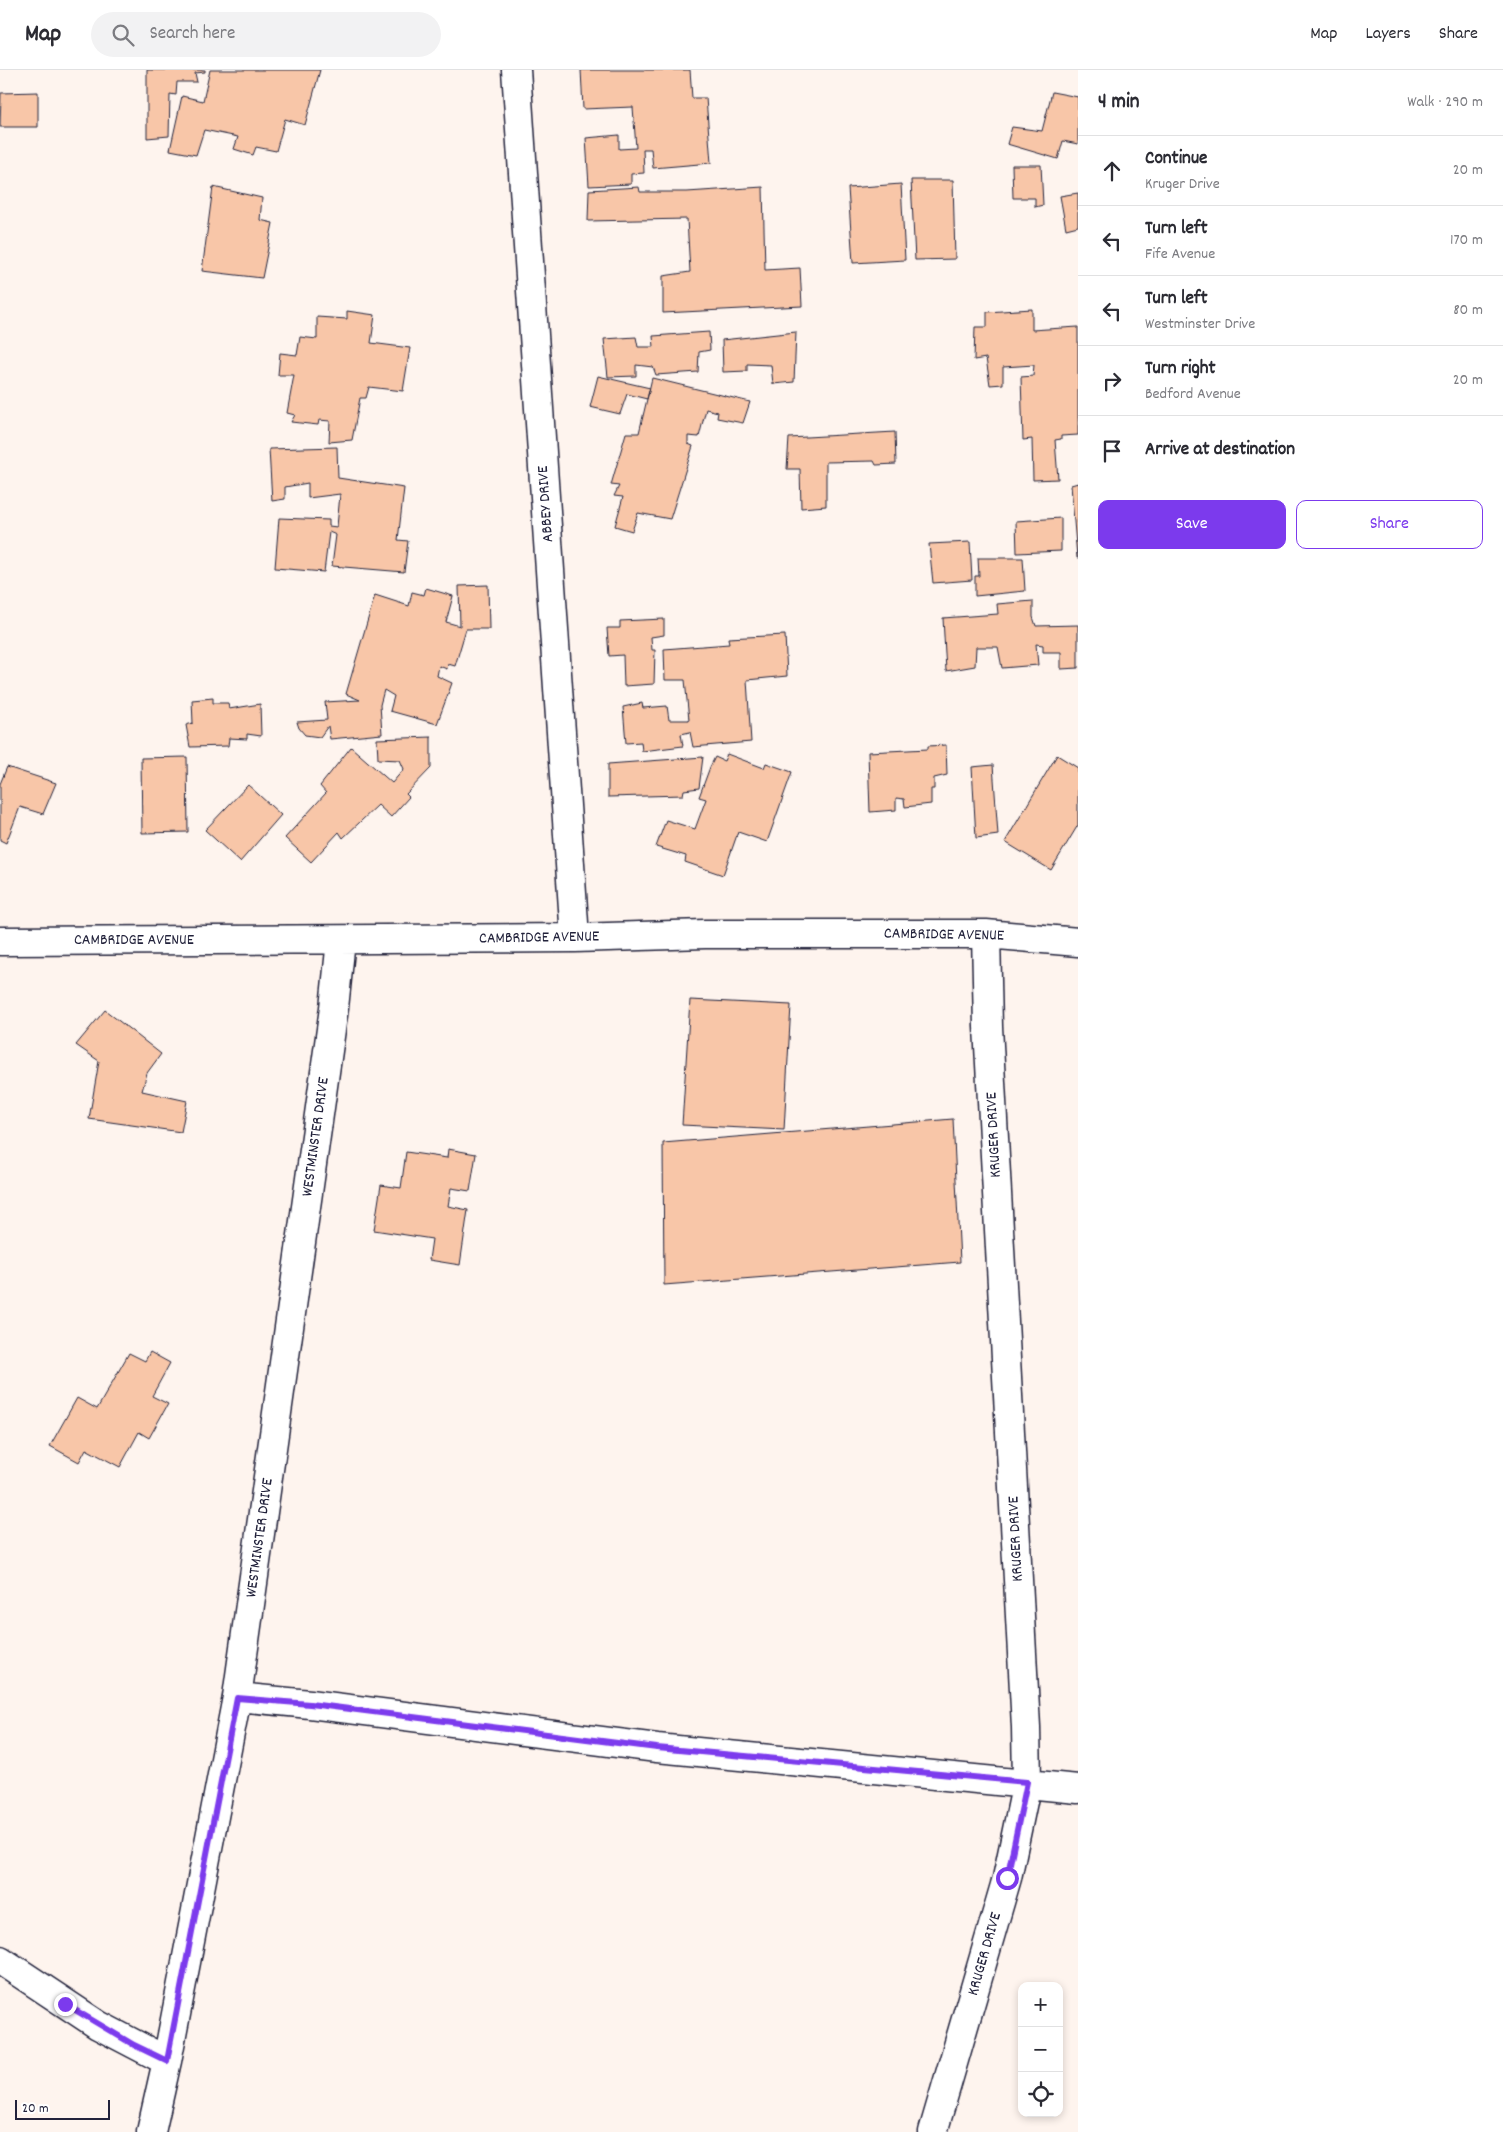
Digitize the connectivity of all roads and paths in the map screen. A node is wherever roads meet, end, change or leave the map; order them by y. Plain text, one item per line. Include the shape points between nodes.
1 (516, 70) edge
2 (986, 934) junction
3 (576, 938) junction
4 (341, 940) junction
5 (0, 941) edge
6 (1078, 942) edge
7 (237, 1698) junction
8 (1027, 1782) junction
9 (1078, 1789) edge
10 (0, 1960) edge
11 (167, 2061) junction
12 (152, 2132) edge
13 (933, 2132) edge

1 - 3 street, ABBEY DRIVE
2 - 3 street, CAMBRIDGE AVENUE via 706,934
2 - 6 street, CAMBRIDGE AVENUE
2 - 8 street, KRUGER DRIVE
3 - 4 street, CAMBRIDGE AVENUE
4 - 5 street, CAMBRIDGE AVENUE
4 - 7 street, WESTMINSTER DRIVE
7 - 8 street via 310,1704 657,1748
7 - 11 street, WESTMINSTER DRIVE
8 - 9 street
8 - 13 street, KRUGER DRIVE via 1007,1878
10 - 11 street via 98,2025
11 - 12 street, WESTMINSTER DRIVE

